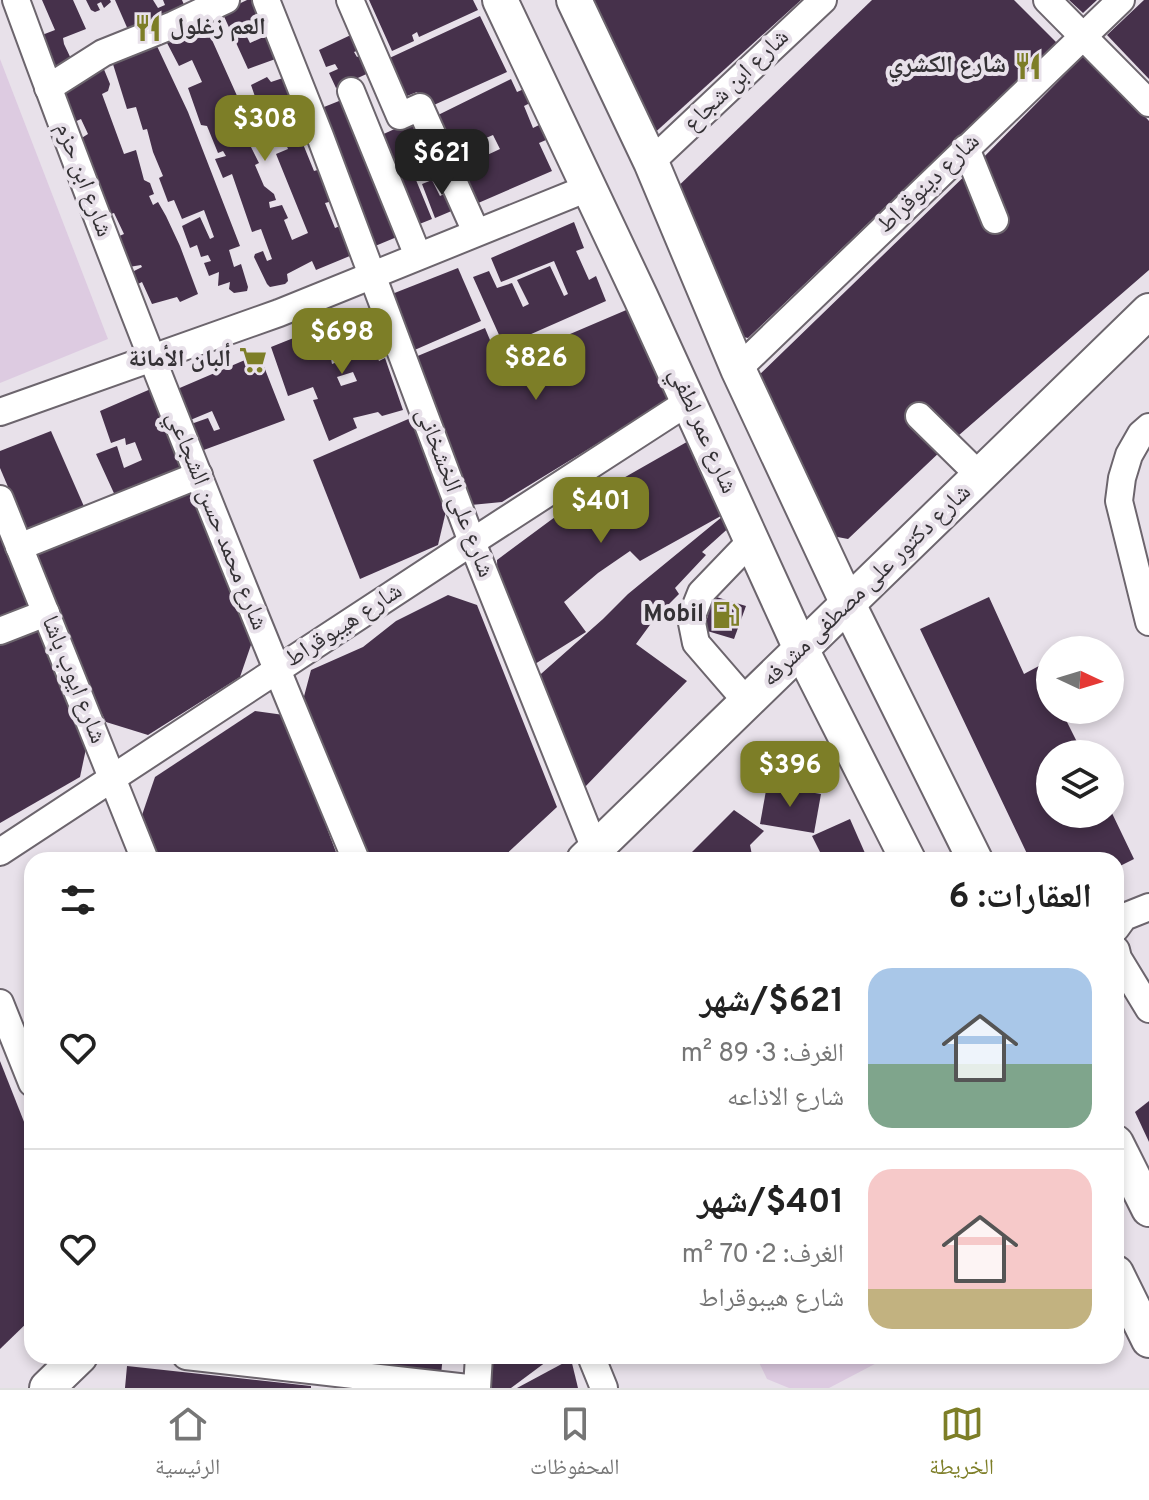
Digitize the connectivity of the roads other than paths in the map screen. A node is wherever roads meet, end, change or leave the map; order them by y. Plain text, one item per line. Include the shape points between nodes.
1 (16, 0) edge
2 (226, 0) edge
3 (266, 0) edge
4 (350, 0) edge
5 (500, 0) edge
6 (574, 0) edge
7 (823, 0) edge
8 (1047, 0) edge
9 (1121, 0) edge
10 (1083, 36) junction
11 (383, 77) junction
12 (48, 88) junction
13 (351, 91) junction
14 (1149, 103) edge
15 (309, 109) junction
16 (966, 148) junction
17 (651, 162) junction
18 (588, 188) junction
19 (995, 220) dead end
20 (476, 232) junction
21 (418, 256) junction
22 (373, 276) junction
23 (1149, 311) edge
24 (151, 359) junction
25 (738, 369) junction
26 (688, 402) junction
27 (0, 412) edge
28 (919, 416) dead end
29 (1149, 427) edge
30 (199, 475) junction
31 (980, 476) junction
32 (0, 499) edge
33 (751, 541) junction
34 (472, 542) junction
35 (19, 547) junction
36 (848, 604) junction
37 (46, 613) junction
38 (1149, 622) edge
39 (0, 631) edge
40 (801, 649) junction
41 (276, 670) junction
42 (747, 702) junction
43 (112, 778) junction
44 (0, 852) edge
45 (142, 852) edge
46 (353, 852) edge
47 (589, 852) edge
48 (593, 852) edge
49 (904, 852) edge
50 (971, 852) edge
51 (1149, 907) edge
52 (1124, 920) edge
53 (1124, 968) edge
54 (0, 1003) edge
55 (1149, 1009) edge
56 (24, 1063) edge
57 (1124, 1159) edge
58 (1149, 1209) edge
59 (1124, 1289) edge
60 (1149, 1340) edge
61 (72, 1364) edge
62 (256, 1364) edge
63 (478, 1364) edge
64 (594, 1364) edge
65 (47, 1388) edge
66 (468, 1388) edge
67 (477, 1388) edge
68 (604, 1388) edge

1 - 12 street, شارع ابن حزم
2 - 12 street via 103,53
3 - 15 street, شارع على الخشخانى
4 - 11 street
5 - 18 main road, شارع عمر لطفي
6 - 17 main road
7 - 17 street, شارع ابن شجاع
8 - 10 street
9 - 10 street, شارع دينوقراط
10 - 14 street
10 - 16 street, شارع دينوقراط
11 - 13 street
11 - 20 street via 400,116 420,107
12 - 24 street, شارع ابن حزم
13 - 15 street
13 - 21 street
15 - 22 street, شارع على الخشخانى
16 - 19 street
16 - 25 street, شارع دينوقراط
17 - 25 main road
18 - 20 street
18 - 26 main road, شارع عمر لطفي
20 - 21 street
21 - 22 street
22 - 24 street
22 - 34 street, شارع على الخشخانى
23 - 31 main road, شارع دكتور على مصطفى مشرفه
24 - 27 street
24 - 30 street, شارع محمد حسن الشجاعي
25 - 36 main road
26 - 33 main road, شارع عمر لطفي
26 - 34 street, شارع هيبوقراط
28 - 31 street
29 - 38 street via 1129,455 1119,501
30 - 35 street
30 - 41 street, شارع محمد حسن الشجاعي
31 - 36 main road, شارع دكتور على مصطفى مشرفه
32 - 35 street, شارع ايوب باشا
33 - 40 main road, شارع عمر لطفي
33 - 42 street via 701,593 691,618 696,643
34 - 41 street, شارع هيبوقراط
34 - 47 street, شارع على الخشخانى
35 - 37 street, شارع ايوب باشا
36 - 40 main road, شارع دكتور على مصطفى مشرفه
36 - 50 main road
37 - 39 street
37 - 43 street, شارع ايوب باشا
40 - 42 main road, شارع دكتور على مصطفى مشرفه
40 - 49 main road, شارع عمر لطفي
41 - 43 street, شارع هيبوقراط
41 - 46 street, شارع محمد حسن الشجاعي
42 - 48 main road, شارع دكتور على مصطفى مشرفه
43 - 44 street, شارع هيبوقراط
43 - 45 street, شارع ايوب باشا
51 - 52 street
53 - 55 street
54 - 56 street
57 - 58 main road
59 - 60 main road
61 - 65 main road
62 - 66 street
63 - 67 street
64 - 68 street

